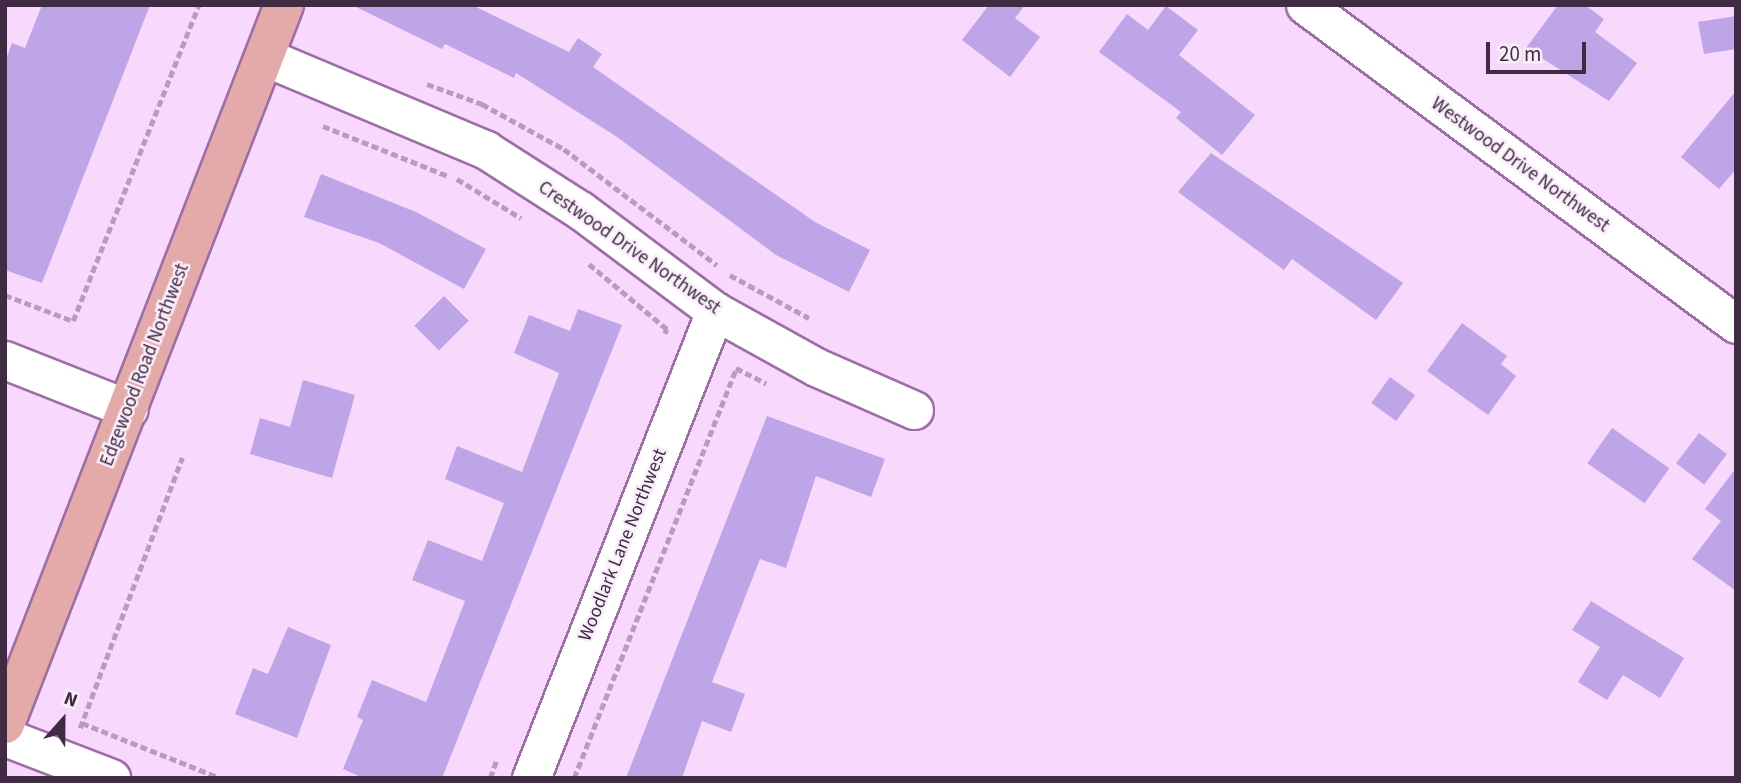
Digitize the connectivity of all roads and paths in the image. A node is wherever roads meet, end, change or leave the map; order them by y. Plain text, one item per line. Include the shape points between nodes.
1 (199, 5) edge
2 (284, 5) edge
3 (1305, 5) edge
4 (265, 57) junction
5 (323, 126) dead end
6 (525, 220) dead end
7 (581, 258) dead end
8 (5, 295) edge
9 (715, 312) junction
10 (1736, 324) edge
11 (662, 342) dead end
12 (5, 359) edge
13 (773, 387) dead end
14 (129, 409) junction
15 (914, 410) dead end
16 (182, 458) dead end
17 (82, 723) junction
18 (5, 724) edge
19 (5, 737) edge
20 (500, 752) dead end
21 (74, 763) junction
22 (111, 778) edge
23 (220, 778) edge
24 (490, 778) edge
25 (531, 778) edge
26 (574, 778) edge

1 - 8 path via 73,321
2 - 4 main road, Edgewood Road Northwest
3 - 10 street, Westwood Drive Northwest
4 - 9 street, Crestwood Drive Northwest via 485,150 580,210
4 - 14 main road, Edgewood Road Northwest
5 - 6 path via 458,180
7 - 11 path via 667,329
9 - 15 street, Crestwood Drive Northwest via 816,367
9 - 25 street, Woodlark Lane Northwest
12 - 14 street
13 - 26 path via 736,368
14 - 18 main road, Edgewood Road Northwest
16 - 17 path
17 - 21 path
17 - 23 path
19 - 21 street
20 - 24 path
21 - 22 street

